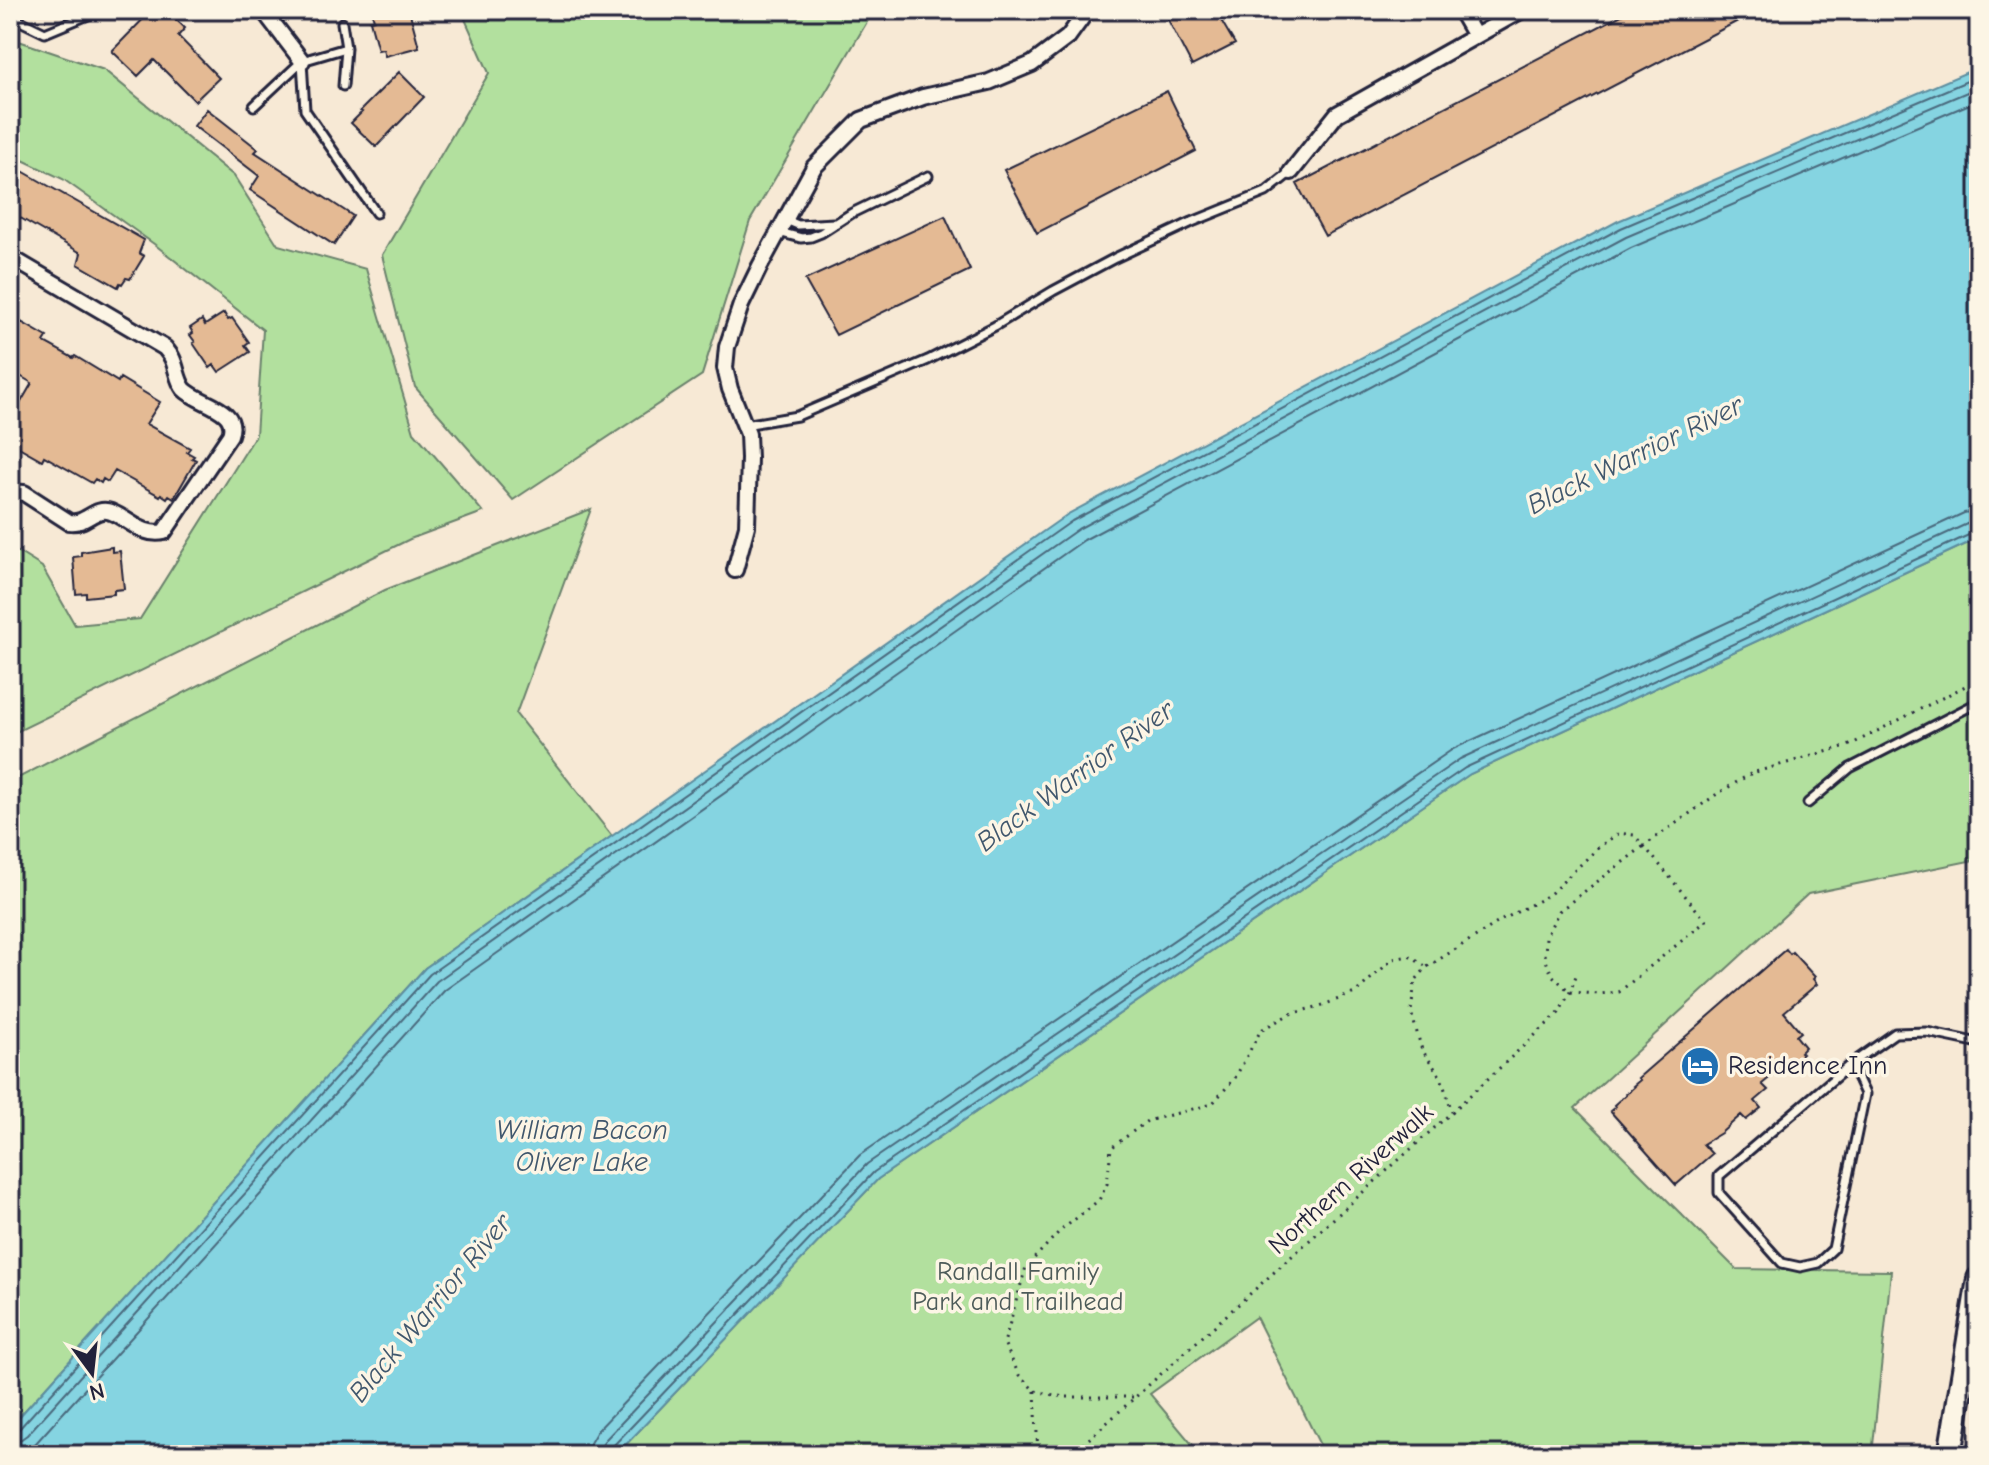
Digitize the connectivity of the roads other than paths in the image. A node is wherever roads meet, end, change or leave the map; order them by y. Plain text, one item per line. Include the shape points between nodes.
1 (100, 10) edge
2 (263, 10) edge
3 (1085, 10) edge
4 (1460, 10) edge
5 (1522, 10) edge
6 (10, 16) edge
7 (342, 23) dead end
8 (1475, 36) junction
9 (346, 48) junction
10 (302, 61) junction
11 (343, 86) dead end
12 (254, 106) dead end
13 (1291, 172) joint
14 (928, 176) dead end
15 (376, 213) dead end
16 (834, 223) junction
17 (782, 226) junction
18 (10, 257) edge
19 (744, 425) junction
20 (10, 492) edge
21 (735, 570) dead end
22 (1979, 702) edge
23 (1808, 803) dead end
24 (1979, 1043) edge
25 (1851, 1064) junction
26 (1979, 1279) edge
27 (1974, 1350) edge
28 (1950, 1455) edge

1 - 6 lane via 45,33
2 - 10 street
3 - 17 street via 1068,37 1032,64 861,120 814,167
4 - 8 street
5 - 8 street
7 - 9 lane
8 - 13 street via 1337,114
9 - 10 lane
9 - 11 lane
10 - 12 lane
10 - 15 lane via 305,110
13 - 19 lane via 1266,192 1115,258 928,360 797,416
14 - 16 lane
16 - 17 lane
16 - 17 lane via 801,238
17 - 19 street via 741,305 727,347 725,368
18 - 20 street via 165,348 185,390 225,413 233,428 164,532 146,532 109,511 69,522 24,493
19 - 21 street via 749,458 747,526
22 - 23 lane via 1850,768
24 - 25 lane via 1927,1032 1895,1033
25 - 25 lane via 1719,1176 1719,1193 1782,1263 1818,1263 1833,1249 1865,1094
26 - 27 main road
27 - 28 main road

